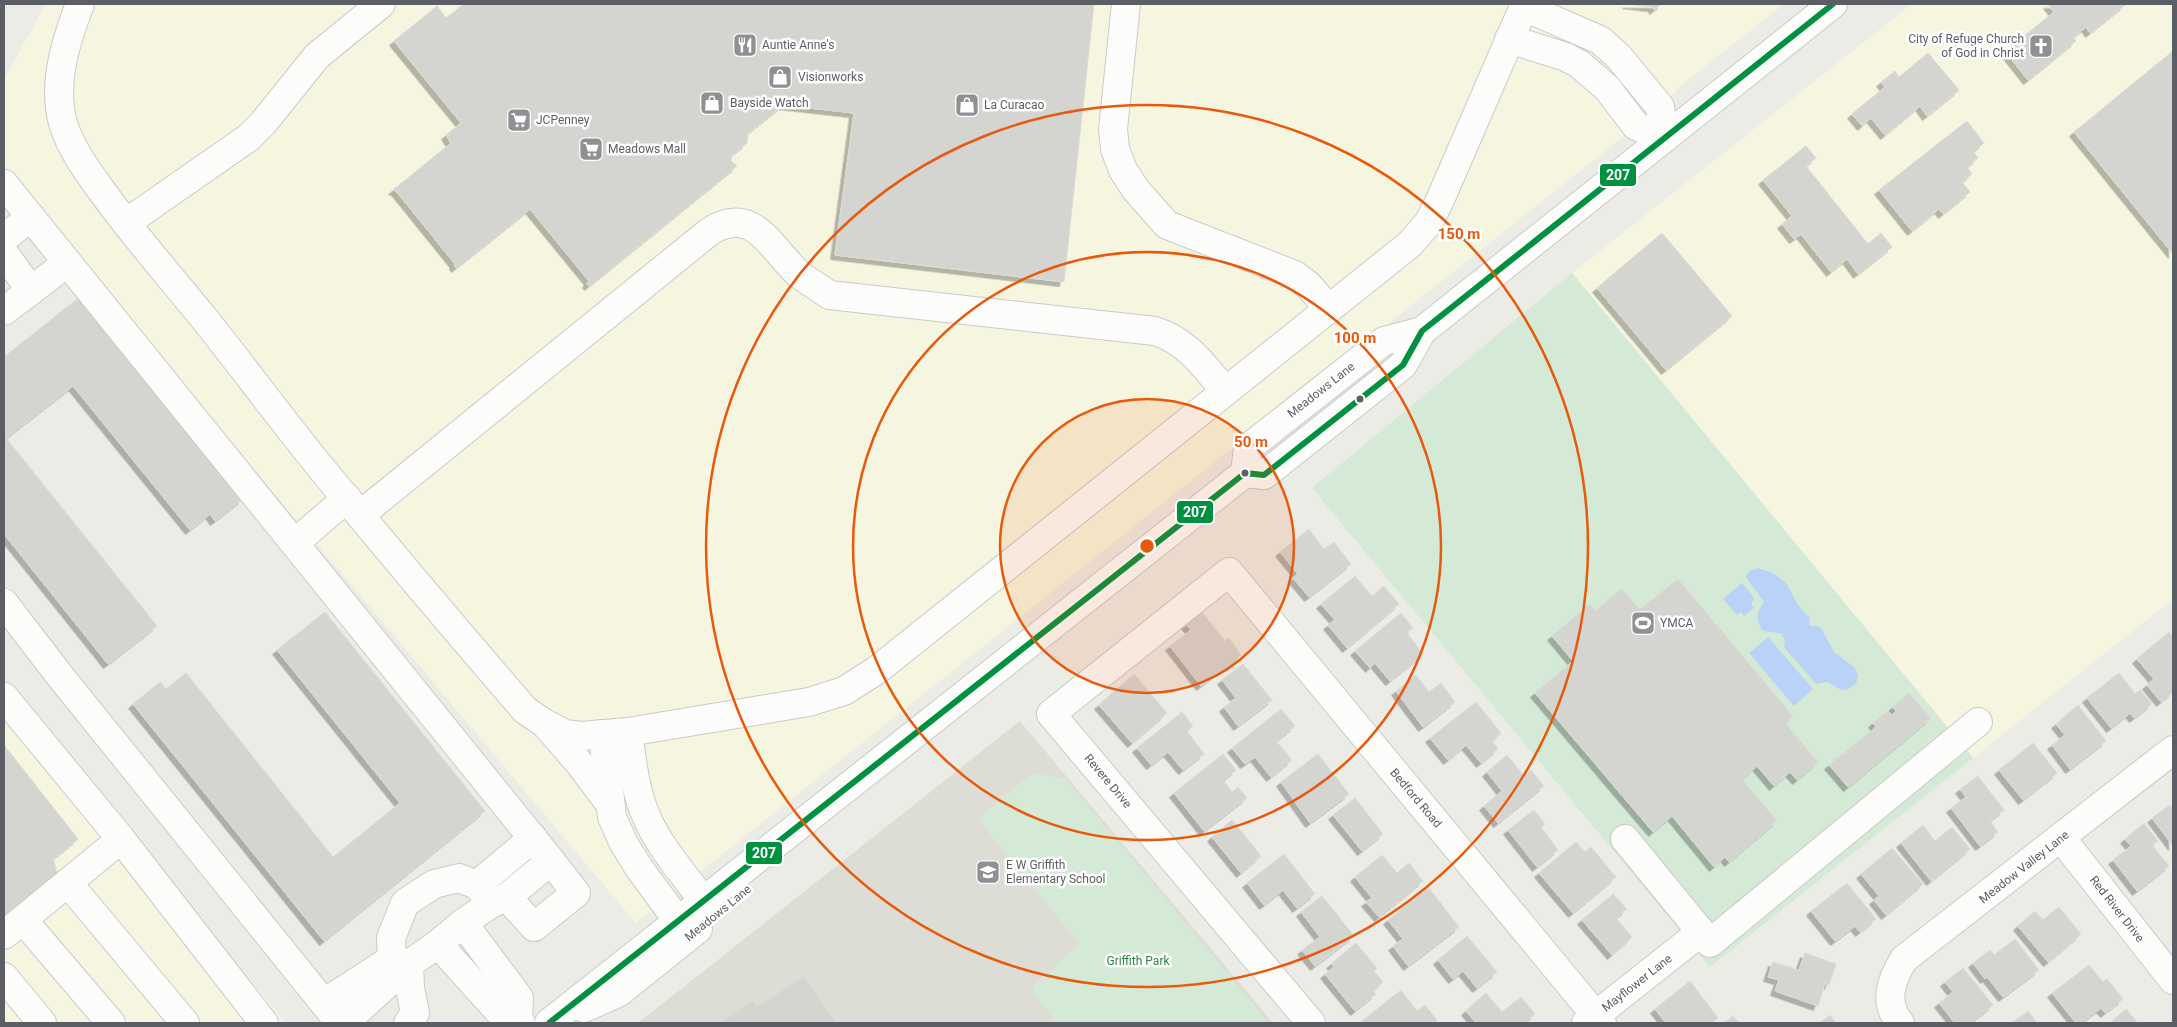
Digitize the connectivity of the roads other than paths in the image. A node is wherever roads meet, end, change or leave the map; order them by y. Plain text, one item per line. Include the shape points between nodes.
1 (80, 4) edge
2 (381, 4) edge
3 (1126, 4) edge
4 (1833, 4) edge
5 (1524, 5) edge
6 (1510, 39) junction
7 (1664, 138) junction
8 (4, 184) edge
9 (31, 217) junction
10 (126, 223) junction
11 (4, 238) edge
12 (4, 253) edge
13 (67, 263) junction
14 (31, 291) junction
15 (1328, 309) junction
16 (4, 311) edge
17 (1224, 391) junction
18 (353, 507) junction
19 (295, 543) junction
20 (1229, 572) joint
21 (4, 603) edge
22 (4, 697) edge
23 (1978, 722) dead end
24 (544, 723) junction
25 (616, 733) junction
26 (2173, 750) edge
27 (864, 774) junction
28 (609, 803) junction
29 (533, 838) junction
30 (121, 839) junction
31 (1625, 839) dead end
32 (2062, 839) junction
33 (551, 861) junction
34 (68, 882) junction
35 (492, 895) junction
36 (703, 901) junction
37 (678, 921) junction
38 (463, 923) junction
39 (13, 927) edge
40 (1695, 937) junction
41 (438, 944) junction
42 (401, 961) junction
43 (4, 977) edge
44 (2173, 980) edge
45 (336, 1017) edge
46 (1594, 1021) edge
47 (520, 1022) edge
48 (42, 1023) edge
49 (111, 1023) edge
50 (185, 1023) edge
51 (264, 1023) edge
52 (408, 1023) edge
53 (550, 1023) edge
54 (1311, 1023) edge
55 (1900, 1023) edge

1 - 10 street via 66,42 59,80 59,106 69,138 81,160
2 - 10 street via 317,56 248,138
3 - 15 street via 1113,129 1118,160 1129,180 1166,225 1295,275
4 - 7 street, Meadows Lane
5 - 6 street
5 - 7 street via 1600,40 1619,57 1660,107
6 - 7 street via 1566,56 1579,64 1607,88 1636,126
6 - 15 street via 1429,222 1410,244
7 - 27 street, Meadows Lane via 1422,331 1403,365 1264,475 1245,473
8 - 9 street
9 - 11 street
9 - 13 street
10 - 18 street
12 - 14 street
13 - 14 street
13 - 19 street
14 - 16 street
15 - 17 street
17 - 18 street via 1184,344 1155,331 829,295 799,274 764,234 747,225 731,222 709,232
17 - 25 street via 856,684 809,702
18 - 19 street
18 - 24 street via 525,710
19 - 29 street
20 - 46 street, Bedford Road
20 - 54 street, Revere Drive via 1051,714
21 - 45 street
22 - 30 street
23 - 40 street via 1710,942
24 - 25 street via 565,734
24 - 28 street via 584,768
25 - 28 street
25 - 36 street via 635,777 646,818
26 - 32 street, Meadow Valley Lane
27 - 36 street, Meadows Lane
27 - 53 street, Meadows Lane via 784,860 618,993
28 - 37 street via 624,842
29 - 33 street
29 - 35 street
30 - 34 street
30 - 51 street
31 - 40 street
32 - 44 street, Red River Drive
32 - 55 street, Meadow Valley Lane via 1904,959 1893,976 1889,994 1893,1014
33 - 35 street
33 - 35 street via 576,893 534,927
34 - 39 street
34 - 50 street
35 - 38 street
35 - 42 street via 459,878 434,884 405,903 391,938
36 - 37 street, Meadows Lane
37 - 53 street, Meadows Lane
38 - 41 street
38 - 47 street via 519,998
39 - 49 street
40 - 46 street, Mayflower Lane
41 - 42 street
41 - 47 street via 502,1015
42 - 45 street
42 - 52 street via 415,1013
43 - 48 street

